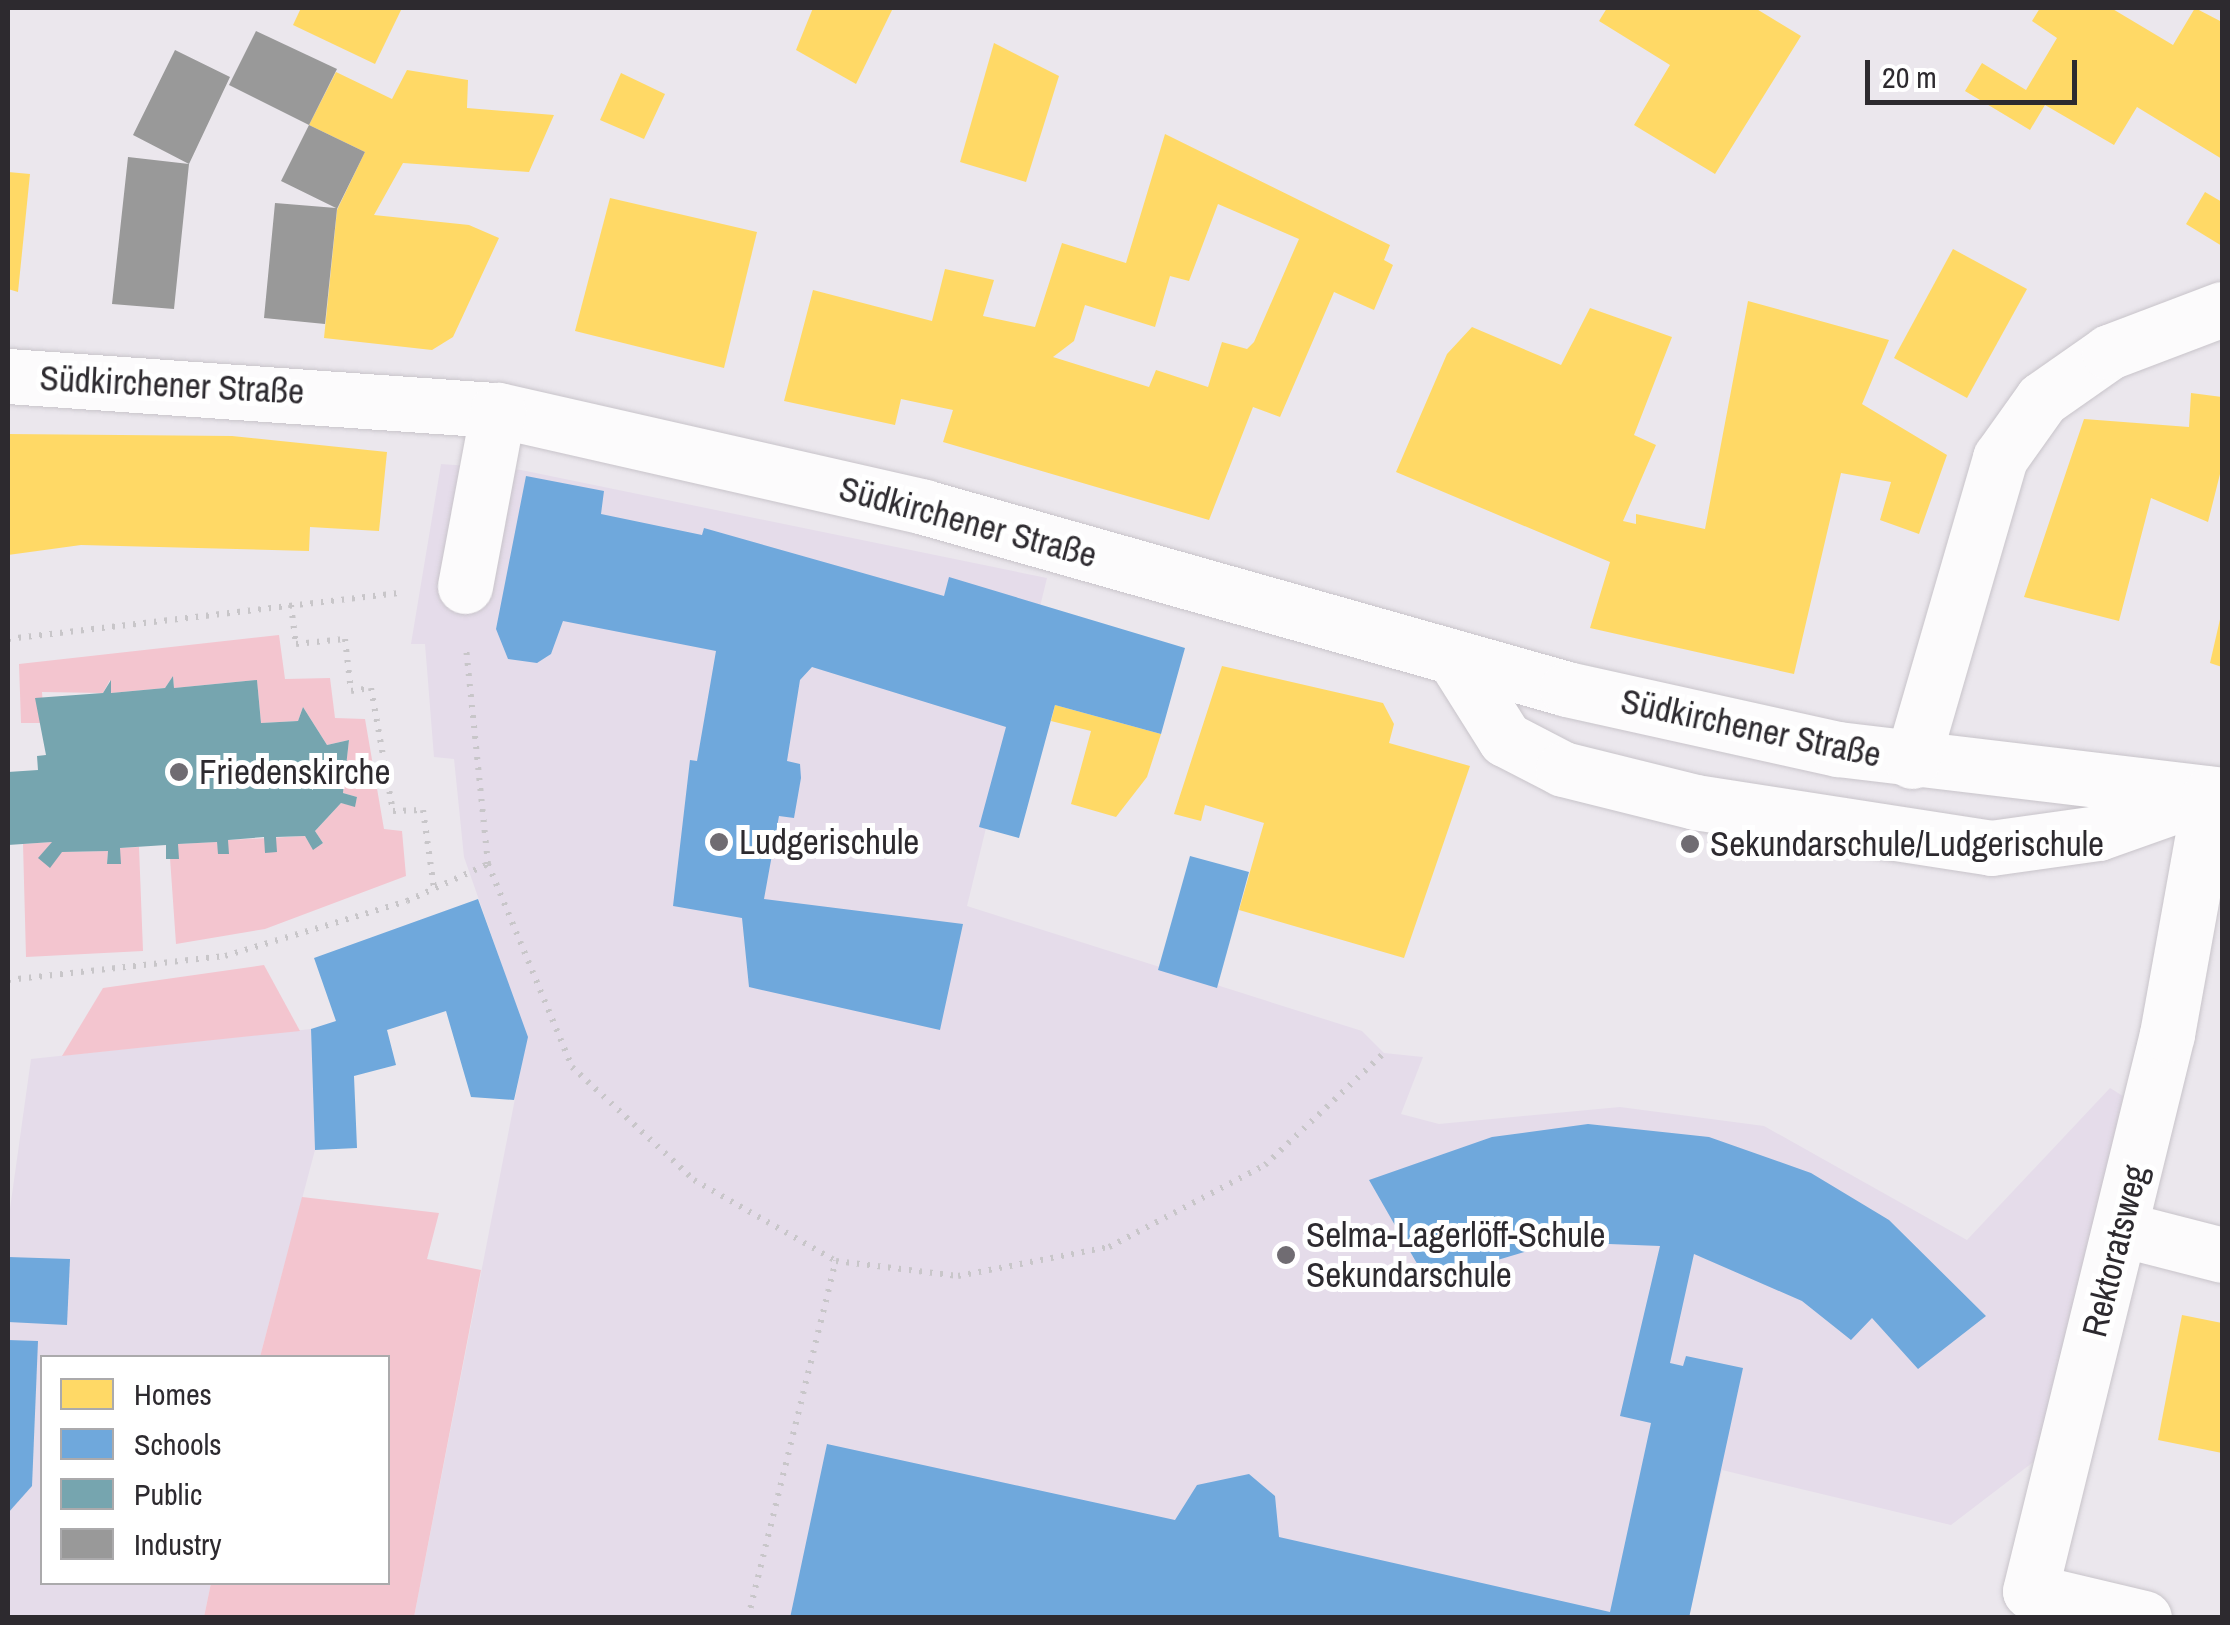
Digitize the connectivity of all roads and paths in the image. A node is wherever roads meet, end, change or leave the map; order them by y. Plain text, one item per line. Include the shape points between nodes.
1 (2222, 309) edge
2 (8, 376) edge
3 (498, 410) junction
4 (465, 586) junction
5 (291, 605) junction
6 (8, 639) edge
7 (1454, 658) junction
8 (1912, 760) junction
9 (2216, 794) edge
10 (488, 864) junction
11 (434, 888) junction
12 (8, 980) edge
13 (1384, 1053) dead end
14 (2121, 1228) junction
15 (2222, 1255) edge
16 (836, 1261) junction
17 (748, 1618) edge
18 (2144, 1618) edge

1 - 8 street, Südkirchener Straße via 2109,352 2042,399 2000,458
2 - 3 street, Südkirchener Straße
3 - 4 street
3 - 7 street, Südkirchener Straße via 924,507
4 - 5 path
4 - 10 path
5 - 6 path
5 - 11 path via 296,644 345,639 351,691 371,688 393,811 423,810
7 - 8 street, Südkirchener Straße
7 - 9 street via 1506,740 1563,769 1696,802 1990,848 2098,834
8 - 9 street, Südkirchener Straße
9 - 14 street, Rektoratsweg
10 - 11 path
10 - 16 path via 572,1067 694,1180
11 - 12 path via 225,956
13 - 16 path via 1265,1164 1109,1247 958,1276
14 - 15 street
14 - 18 street, Rektoratsweg via 2030,1591
16 - 17 path

